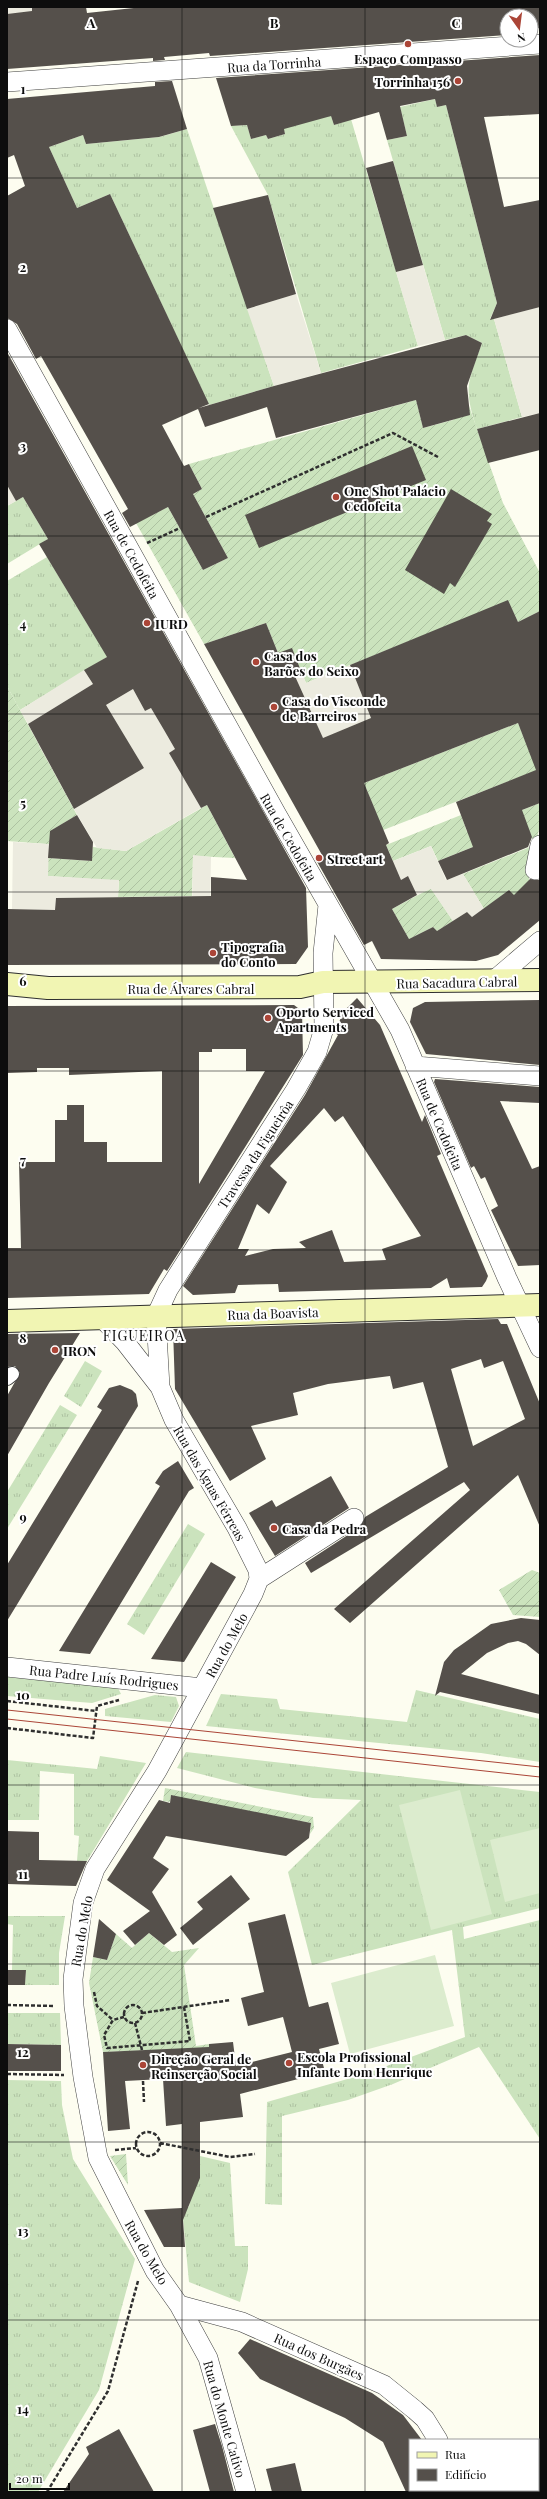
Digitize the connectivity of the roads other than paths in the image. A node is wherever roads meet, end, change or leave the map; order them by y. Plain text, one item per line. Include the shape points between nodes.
1 (540, 44) edge
2 (7, 82) edge
3 (7, 329) edge
4 (540, 845) edge
5 (535, 870) dead end
6 (328, 905) junction
7 (540, 940) edge
8 (540, 980) edge
9 (493, 981) junction
10 (323, 982) junction
11 (374, 983) junction
12 (7, 984) edge
13 (415, 1066) junction
14 (540, 1076) edge
15 (530, 1305) edge
16 (156, 1316) junction
17 (102, 1318) junction
18 (7, 1321) edge
19 (540, 1348) edge
20 (160, 1387) junction
21 (354, 1518) dead end
22 (259, 1579) junction
23 (7, 1667) edge
24 (202, 1688) junction
25 (179, 2305) junction
26 (437, 2439) edge
27 (246, 2492) edge

1 - 2 street, Rua da Torrinha
3 - 6 street, Rua de Cedofeita
4 - 5 street
6 - 10 street
6 - 11 street, Rua de Cedofeita
7 - 9 street
8 - 9 main road, Rua Sacadura Cabral
9 - 11 main road, Rua Sacadura Cabral
10 - 11 main road, Rua de Álvares Cabral
10 - 12 main road, Rua de Álvares Cabral via 284,988 48,988
10 - 16 street, Travessa da Figueirôa via 324,1028 312,1062 168,1290
11 - 13 street, Rua de Cedofeita via 400,1030
13 - 14 street
13 - 15 street, Rua de Cedofeita
15 - 16 main road, Rua da Boavista
15 - 19 street, Rua de Cedofeita
16 - 17 main road, Rua da Boavista
16 - 20 street, Rua das Águas Férreas
17 - 18 main road, Rua da Boavista
17 - 20 street, Rua das Águas Férreas via 125,1342
20 - 22 street, Rua das Águas Férreas via 174,1420 254,1560
21 - 22 street
22 - 24 street, Rua do Melo
23 - 24 street, Rua Padre Luís Rodrigues
24 - 25 street, Rua do Melo via 157,1771 95,1869 83,1903 73,1979 83,2077 98,2158 155,2271
25 - 26 street, Rua dos Burgães via 242,2322 384,2385 425,2419
25 - 27 street, Rua do Monte Cativo via 208,2358

